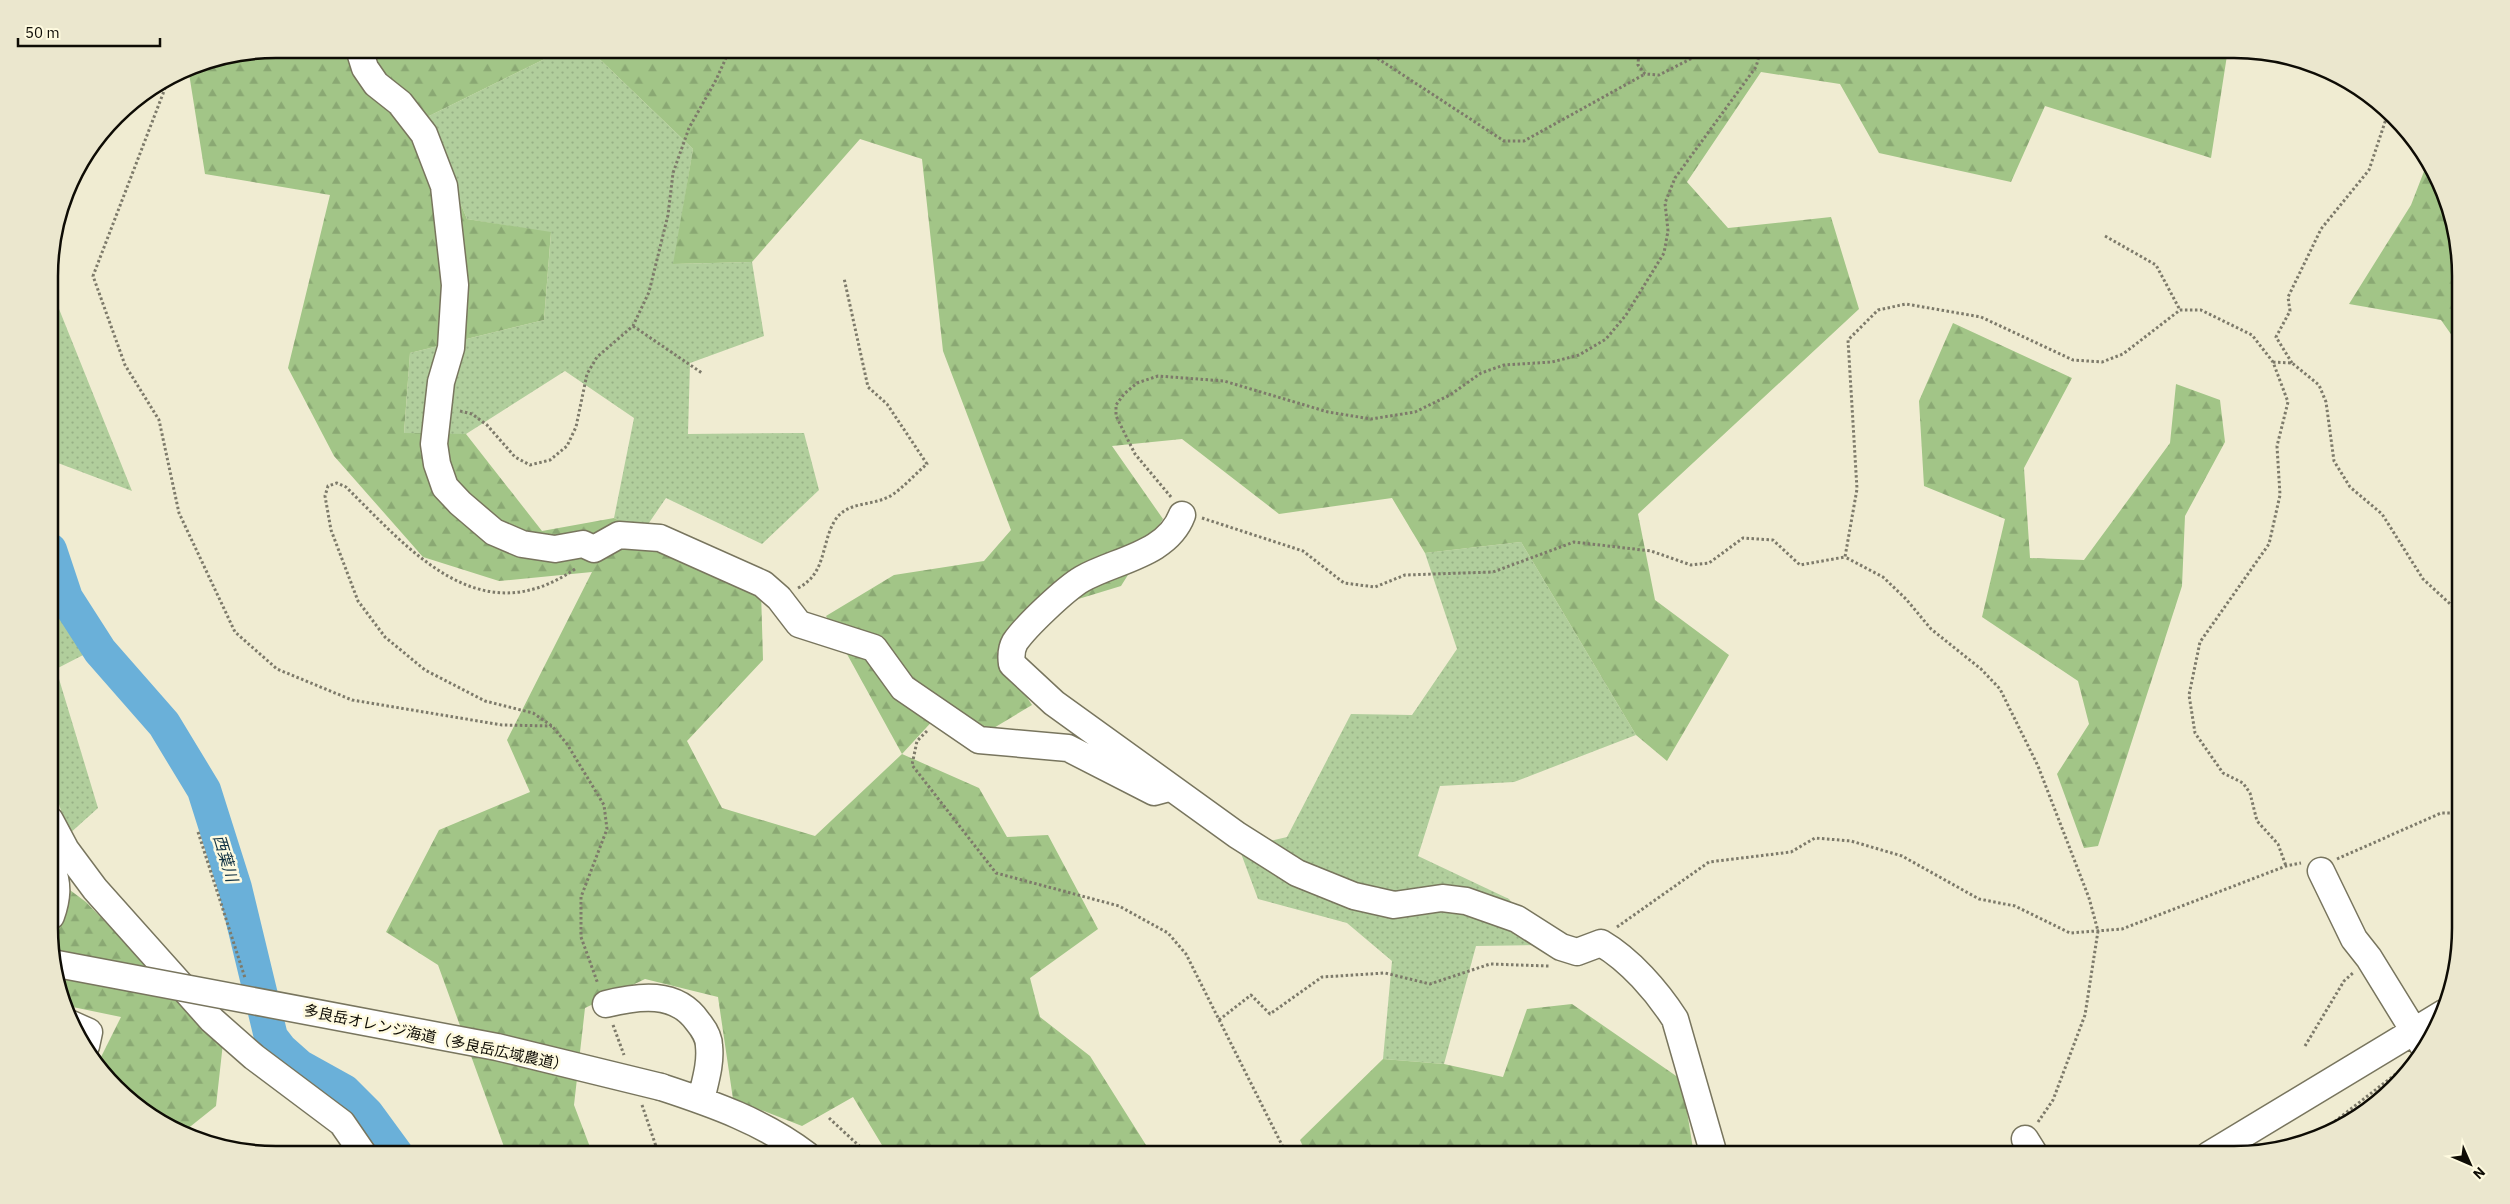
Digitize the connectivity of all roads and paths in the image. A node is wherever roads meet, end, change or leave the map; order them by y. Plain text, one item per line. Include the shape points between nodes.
1 (362, 58) edge
2 (726, 58) edge
3 (1377, 58) edge
4 (1638, 58) edge
5 (1692, 58) edge
6 (1758, 58) edge
7 (1645, 74) junction
8 (165, 87) edge
9 (2386, 119) edge
10 (2105, 236) dead end
11 (844, 278) dead end
12 (2180, 310) junction
13 (633, 326) junction
14 (2273, 362) junction
15 (2292, 363) junction
16 (702, 373) dead end
17 (439, 410) junction
18 (1182, 515) junction
19 (594, 548) junction
20 (1845, 557) junction
21 (779, 598) junction
22 (2452, 605) edge
23 (942, 716) junction
24 (552, 726) junction
25 (1170, 788) junction
26 (2452, 813) edge
27 (198, 832) dead end
28 (58, 835) edge
29 (2286, 866) junction
30 (2321, 871) junction
31 (2098, 931) junction
32 (1589, 948) junction
33 (2369, 958) junction
34 (61, 965) edge
35 (246, 984) dead end
36 (606, 1004) junction
37 (1218, 1020) junction
38 (82, 1029) edge
39 (88, 1039) edge
40 (2420, 1040) edge
41 (2305, 1046) dead end
42 (625, 1058) dead end
43 (2397, 1073) edge
44 (651, 1095) junction
45 (701, 1100) junction
46 (829, 1118) dead end
47 (2333, 1123) edge
48 (358, 1146) edge
49 (658, 1146) edge
50 (795, 1146) edge
51 (859, 1146) edge
52 (1282, 1146) edge
53 (1711, 1146) edge
54 (2031, 1146) edge
55 (2225, 1146) edge

1 - 17 street via 376,84 400,103 424,134 444,186 456,284 451,348 441,382
2 - 13 path via 689,128 673,173 668,215 649,292
3 - 7 path via 1504,141 1524,141
4 - 7 path via 1638,65
5 - 7 path via 1659,75
6 - 18 path via 1756,67 1675,178 1665,203 1668,231 1664,253 1626,315 1606,339 1579,355 1552,362 1504,365 1481,373 1450,395 1415,412 1371,419 1328,412 1224,381 1158,376 1137,383 1116,405 1116,416 1135,454 1178,505
8 - 24 path via 93,276 125,365 159,420 179,512 235,632 277,669 352,700 502,724
9 - 15 path via 2369,170 2321,229 2288,297 2290,311 2276,337
10 - 12 path via 2156,265
11 - 21 path via 868,386 887,404 927,464 891,496 846,508 834,522 821,565 805,585
12 - 14 path via 2201,310 2252,335
12 - 20 path via 2123,354 2102,362 2073,360 1981,317 1906,304 1878,310 1848,340 1857,489
13 - 16 path
13 - 17 path via 597,357 587,374 576,428 567,446 550,460 530,465 515,457 487,425 472,414 454,409
14 - 15 path
14 - 29 path via 2288,402 2277,446 2280,495 2269,544 2200,642 2189,695 2196,734 2223,773 2243,783 2250,793 2257,821 2278,844
15 - 22 path via 2319,386 2326,402 2334,460 2350,487 2382,514 2424,578
17 - 19 street via 434,444 437,464 445,487 460,503 494,532 522,544 554,549 583,544
18 - 20 path via 1206,519 1303,551 1344,583 1375,588 1405,575 1493,572 1574,542 1651,551 1691,565 1709,563 1743,538 1773,540 1800,565
18 - 25 street via 1168,536 1147,551 1082,579 1055,600 1014,643 1011,655 1012,664 1020,673 1054,703
19 - 21 street via 619,535 660,538 763,584
19 - 24 path via 577,568 554,584 518,593 488,591 440,574 414,554 346,487 337,483 328,486 325,496 331,530 358,601 384,637 425,670 485,701 533,713
20 - 31 path via 1883,577 1931,629 1981,669 2000,689 2038,766 2089,898
21 - 23 street via 799,624 874,648 903,688
23 - 25 street via 979,740 1068,748 1154,792
23 - 37 path via 917,741 912,765 996,873 1118,906 1168,933 1186,954
24 - 36 path via 567,744 604,805 607,829 580,897 581,937
25 - 32 street via 1297,873 1354,896 1394,905 1442,898 1466,901 1517,919 1561,947
26 - 30 path via 2441,813 2330,862
27 - 35 path
28 - 48 street via 95,889 212,1020 254,1057 342,1123
29 - 30 path via 2308,861
29 - 31 path via 2122,929
30 - 33 street via 2354,939
31 - 32 path via 2070,933 2015,906 1979,899 1902,856 1851,841 1815,838 1792,852 1709,862
31 - 54 path via 2085,1015 2054,1100
32 - 37 path via 1559,966 1490,964 1430,984 1385,973 1322,977 1270,1014 1251,995
32 - 53 street via 1616,952 1676,1019
33 - 40 street
33 - 41 path via 2344,982
34 - 44 street, 多良岳オレンジ海道（多良岳広域農道）, bridge via 497,1047
36 - 42 path
36 - 45 street via 635,997 659,997 674,1002 695,1017 710,1044 710,1061
37 - 52 path
38 - 39 street via 89,1032
40 - 55 street
43 - 47 path
44 - 45 street, 多良岳オレンジ海道（多良岳広域農道）
44 - 49 path
45 - 50 street, 多良岳オレンジ海道（多良岳広域農道） via 762,1127
46 - 51 path

